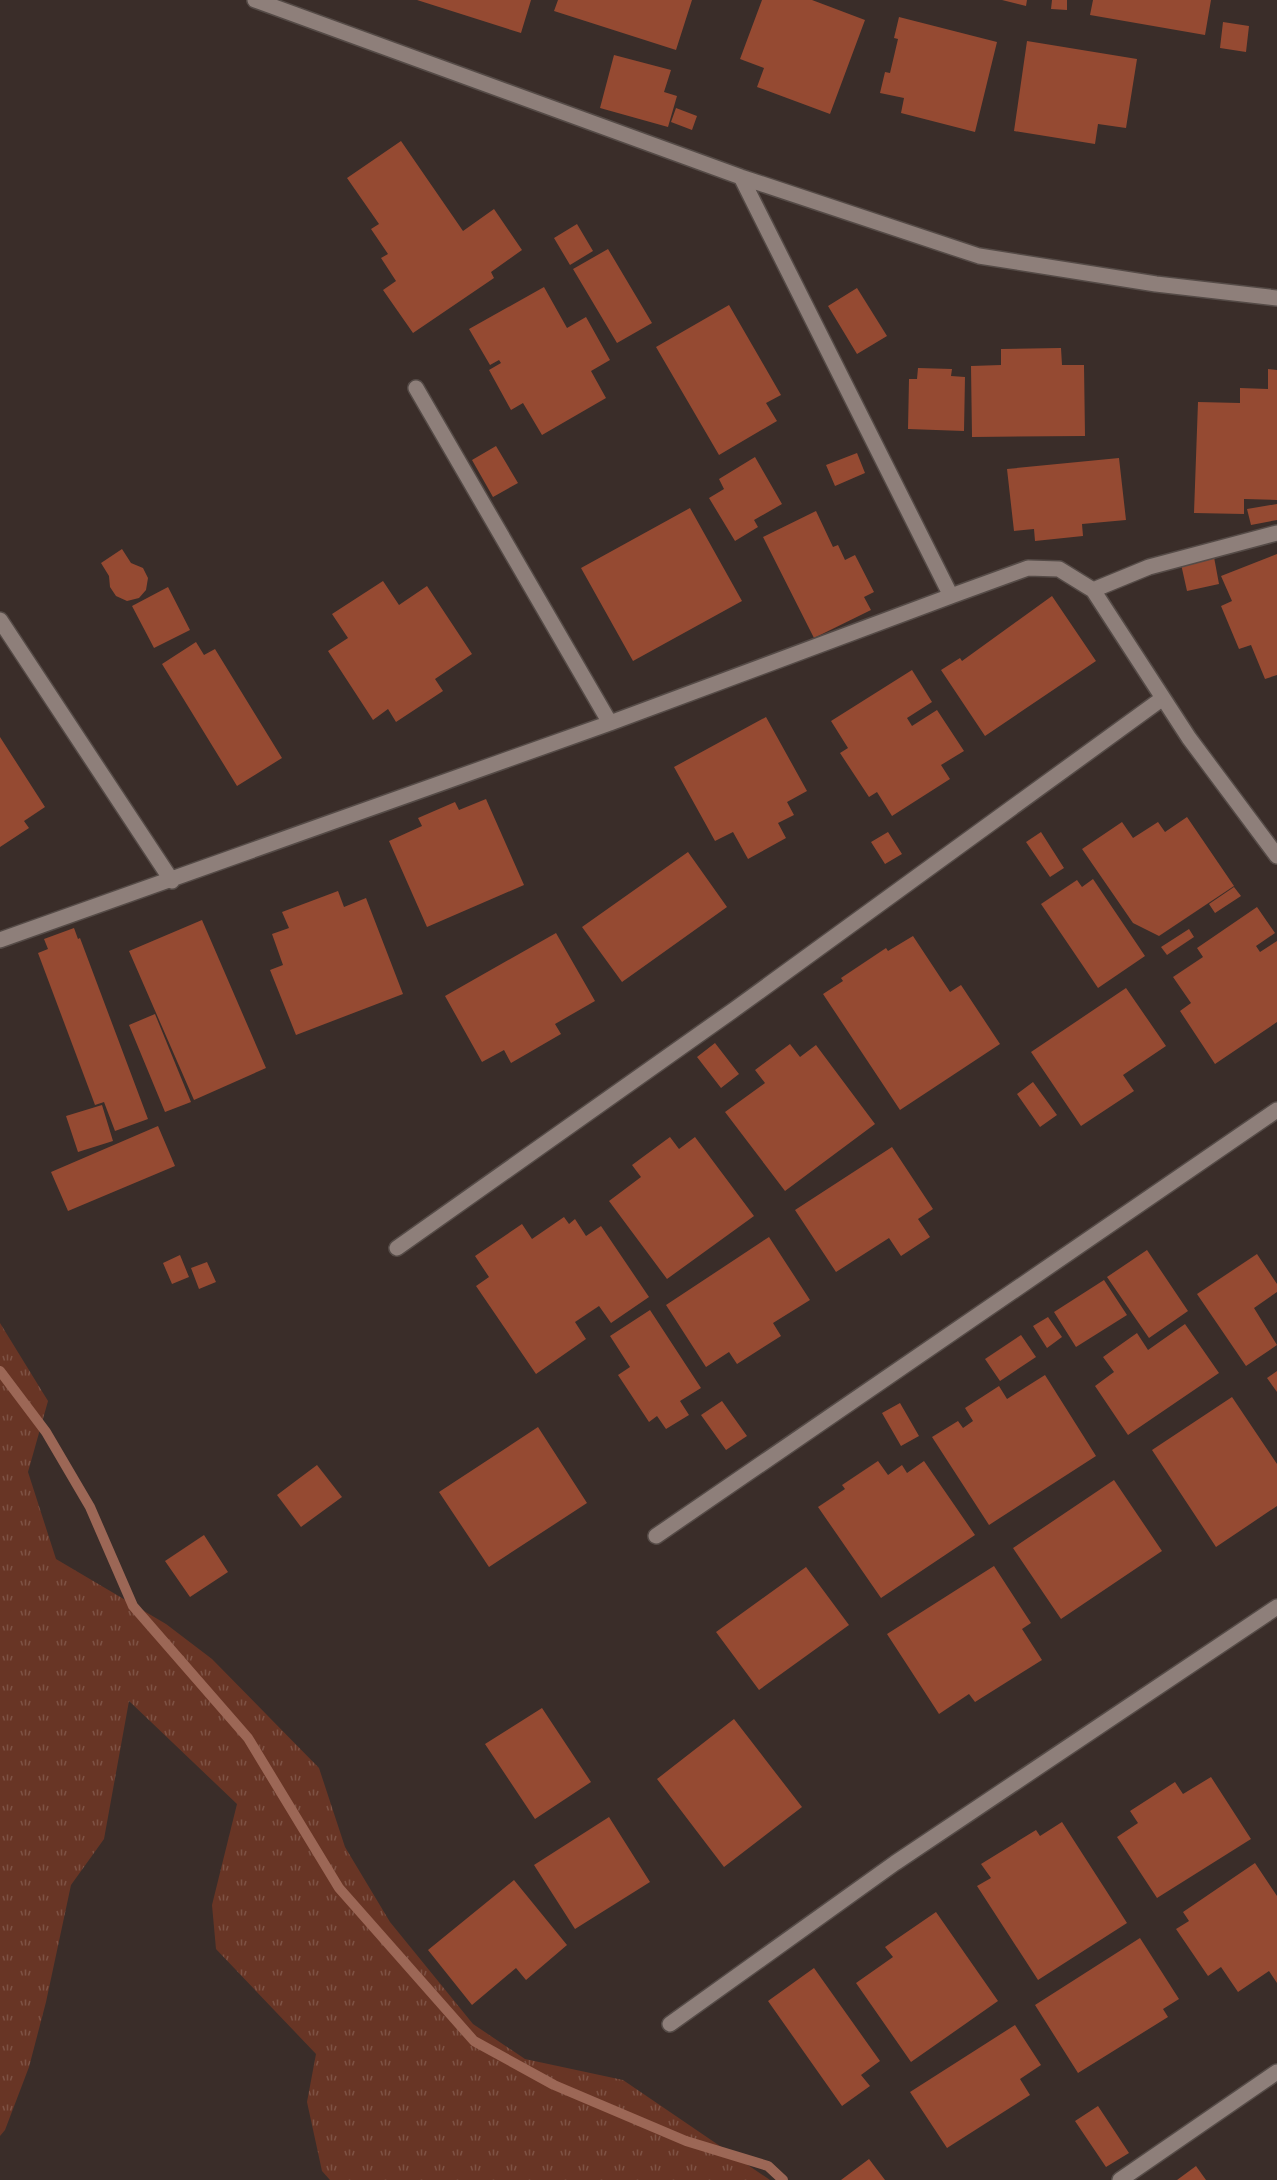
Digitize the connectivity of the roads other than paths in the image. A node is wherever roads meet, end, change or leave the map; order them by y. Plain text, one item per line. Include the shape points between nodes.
1 (255, 0) edge
2 (741, 177) junction
3 (1277, 298) edge
4 (416, 388) dead end
5 (1277, 533) edge
6 (1093, 590) junction
7 (951, 596) junction
8 (0, 620) edge
9 (1162, 698) junction
10 (610, 723) junction
11 (1277, 856) edge
12 (172, 881) junction
13 (0, 940) edge
14 (1277, 1110) edge
15 (396, 1248) dead end
16 (656, 1536) dead end
17 (1277, 1607) edge
18 (670, 2024) dead end
19 (1277, 2072) edge
20 (1120, 2180) edge

1 - 2 street
2 - 3 street via 978,256 1155,284
2 - 7 street
4 - 10 street
5 - 6 street via 1149,567
6 - 7 street via 1059,569 1028,568
6 - 9 street
7 - 10 street
8 - 12 street
9 - 11 street
9 - 15 street
10 - 12 street
12 - 13 street
14 - 16 street
17 - 18 street via 895,1863
19 - 20 street

